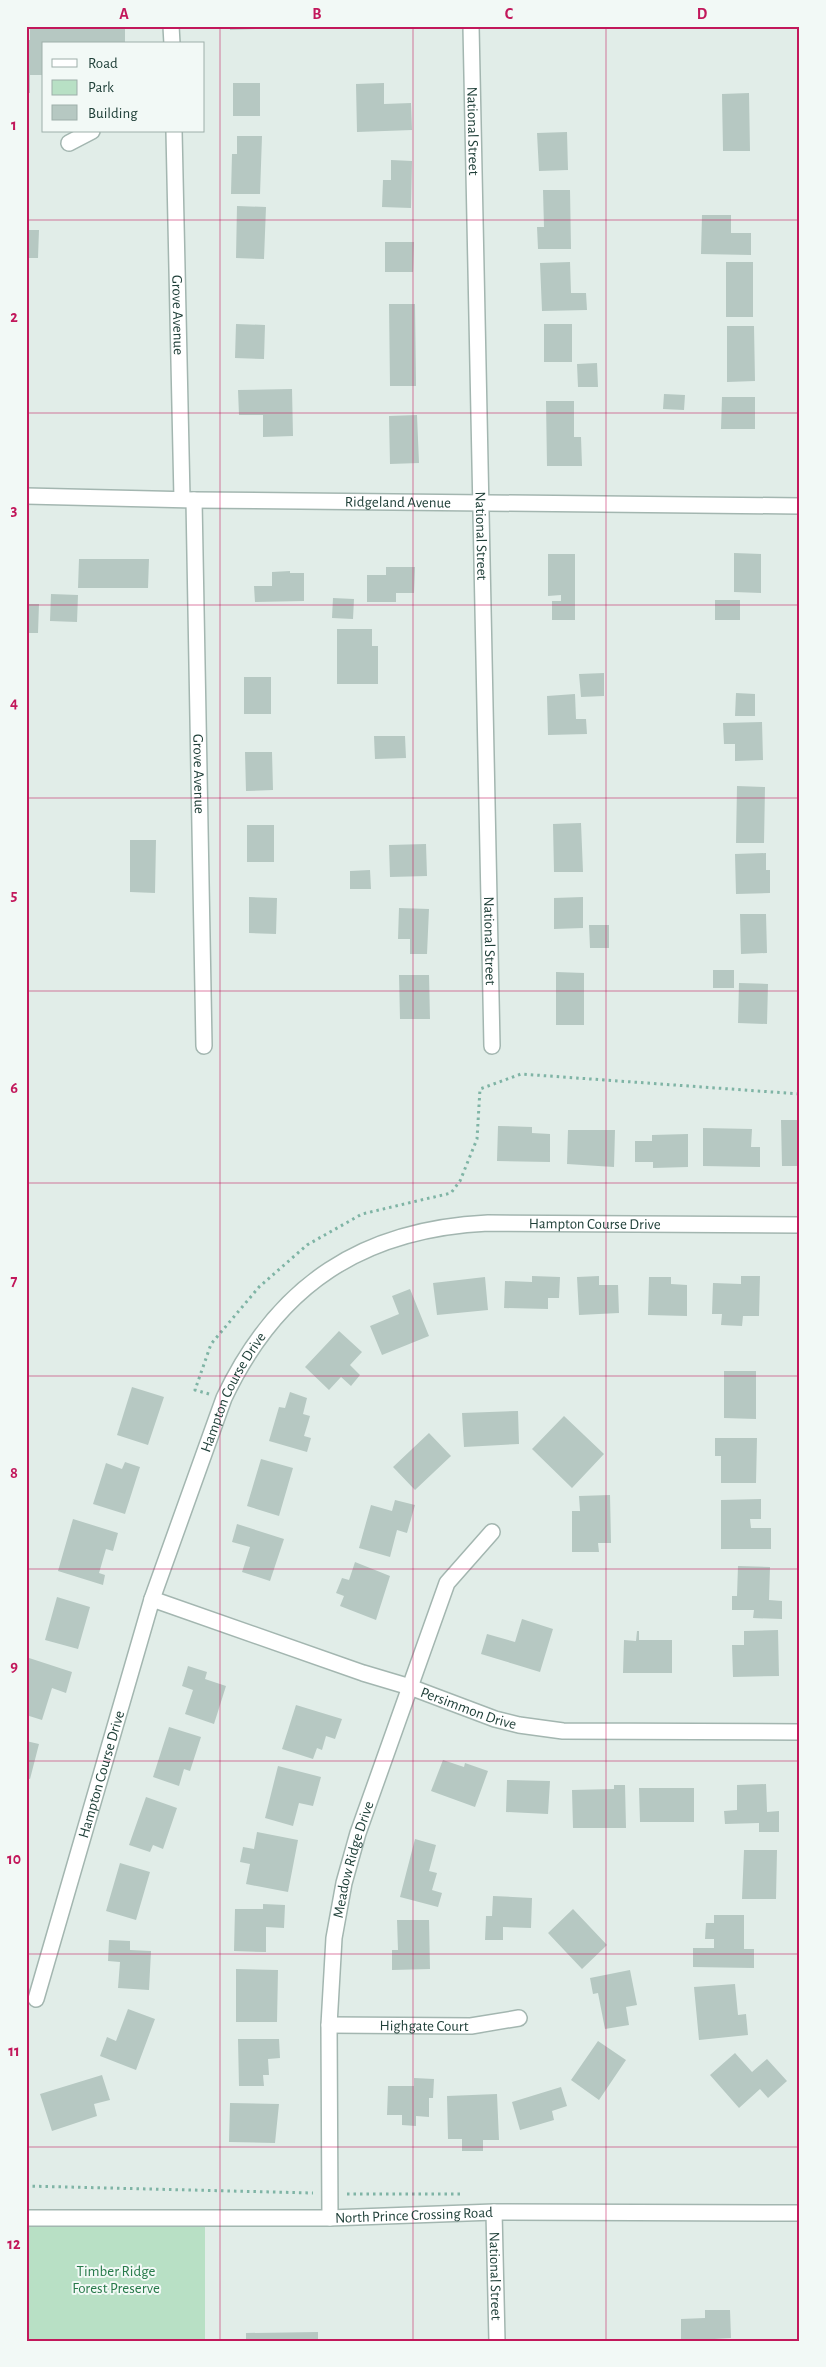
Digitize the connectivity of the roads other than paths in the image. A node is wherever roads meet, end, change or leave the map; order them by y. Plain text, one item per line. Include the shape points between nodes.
1 (172, 26) edge
2 (471, 26) edge
3 (172, 42) edge
4 (90, 132) edge
5 (174, 132) edge
6 (69, 143) dead end
7 (26, 496) edge
8 (188, 499) junction
9 (479, 503) junction
10 (800, 506) edge
11 (204, 1046) dead end
12 (492, 1046) dead end
13 (800, 1225) edge
14 (492, 1532) dead end
15 (152, 1599) junction
16 (410, 1687) junction
17 (800, 1732) edge
18 (36, 1999) dead end
19 (519, 2018) dead end
20 (329, 2025) junction
21 (494, 2212) junction
22 (800, 2213) edge
23 (26, 2218) edge
24 (330, 2218) junction
25 (497, 2341) edge

1 - 3 street
2 - 9 street, National Street
4 - 6 street
5 - 8 street, Grove Avenue
7 - 8 street, Ridgeland Avenue
8 - 9 street, Ridgeland Avenue
8 - 11 street, Grove Avenue
9 - 10 street, Ridgeland Avenue
9 - 12 street, National Street
13 - 15 street, Hampton Course Drive via 452,1224 394,1238 353,1256 281,1309 235,1374
14 - 16 street, Meadow Ridge Drive via 446,1583
15 - 16 street, Persimmon Drive
15 - 18 street, Hampton Course Drive
16 - 17 street, Persimmon Drive via 496,1719 539,1729
16 - 20 street, Meadow Ridge Drive via 344,1883 334,1938
19 - 20 street, Highgate Court via 471,2026
20 - 24 street, Meadow Ridge Drive
21 - 22 street, North Prince Crossing Road
21 - 24 street, North Prince Crossing Road
21 - 25 street, National Street
23 - 24 street, North Prince Crossing Road

